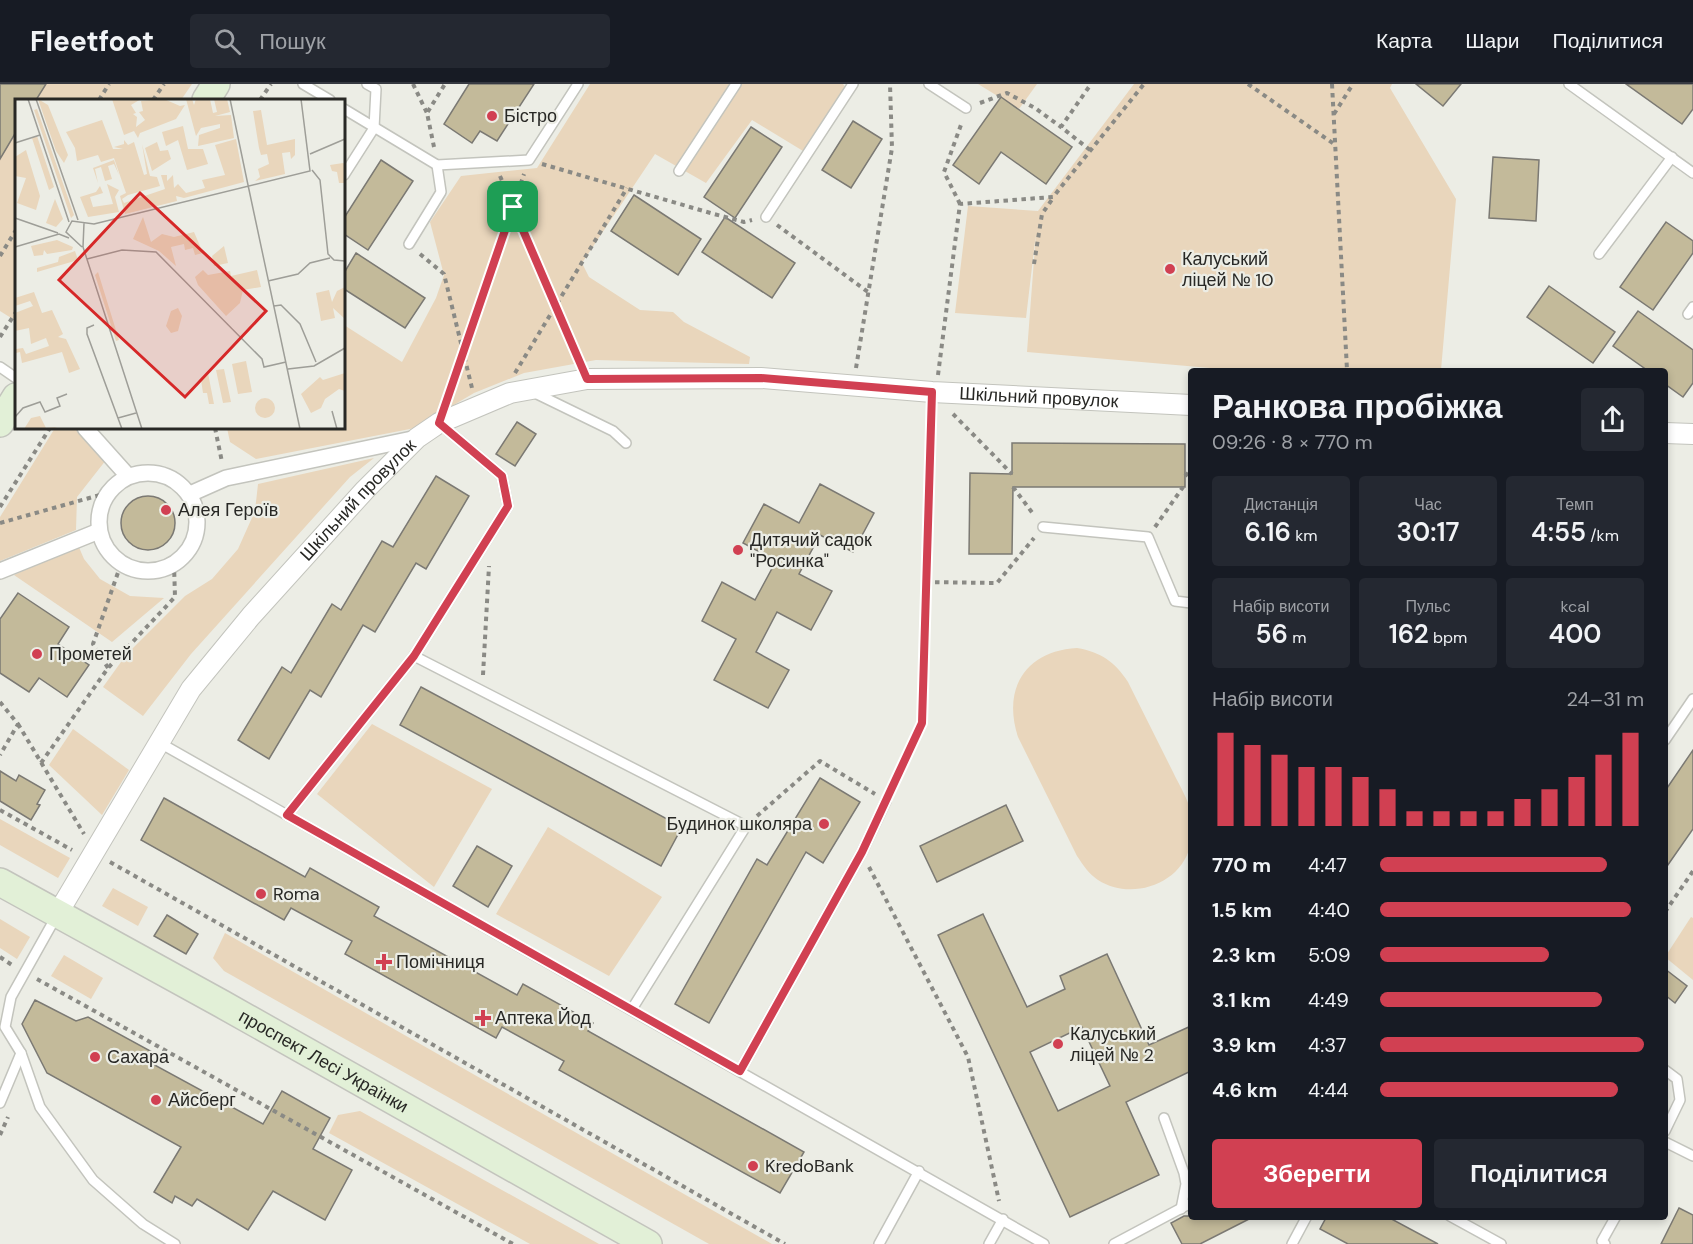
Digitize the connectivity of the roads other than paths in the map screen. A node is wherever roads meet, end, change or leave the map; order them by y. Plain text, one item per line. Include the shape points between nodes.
1 (216, 84) edge
2 (303, 84) edge
3 (368, 84) edge
4 (578, 84) edge
5 (736, 84) edge
6 (853, 84) edge
7 (929, 84) edge
8 (1569, 84) edge
9 (207, 99) edge
10 (328, 99) edge
11 (966, 108) road end
12 (345, 110) edge
13 (374, 128) junction
14 (1672, 157) junction
15 (437, 165) junction
16 (679, 171) dead end
17 (345, 173) edge
18 (1693, 173) edge
19 (766, 217) road end
20 (409, 244) road end
21 (1599, 254) dead end
22 (0, 367) edge
23 (15, 377) edge
24 (528, 390) junction
25 (15, 399) edge
26 (1188, 405) edge
27 (0, 423) edge
28 (439, 423) junction
29 (86, 429) edge
30 (1668, 433) edge
31 (1693, 435) edge
32 (417, 438) junction
33 (626, 443) dead end
34 (128, 476) junction
35 (190, 494) junction
36 (1043, 527) road end
37 (99, 531) junction
38 (0, 571) edge
39 (1188, 603) edge
40 (414, 656) junction
41 (1693, 699) edge
42 (1668, 736) edge
43 (160, 743) junction
44 (886, 801) road end
45 (287, 815) junction
46 (0, 882) edge
47 (58, 913) junction
48 (632, 1010) junction
49 (21, 1053) junction
50 (740, 1071) junction
51 (1668, 1072) edge
52 (0, 1103) edge
53 (1164, 1118) dead end
54 (1668, 1125) edge
55 (1668, 1144) edge
56 (1693, 1156) edge
57 (919, 1172) junction
58 (1188, 1205) edge
59 (1181, 1209) junction
60 (1003, 1219) junction
61 (1305, 1220) edge
62 (1457, 1220) edge
63 (1614, 1220) edge
64 (1601, 1243) edge
65 (176, 1244) edge
66 (648, 1244) edge
67 (879, 1244) edge
68 (989, 1244) edge
69 (1044, 1244) edge
70 (1114, 1244) edge
71 (1292, 1244) edge
72 (1501, 1244) edge

1 - 9 main road
2 - 10 lane
3 - 13 lane via 376,89
4 - 15 lane via 529,160
5 - 16 lane
6 - 19 lane
7 - 11 lane
8 - 14 lane
12 - 13 lane
13 - 15 lane
13 - 17 lane
14 - 18 lane
14 - 21 lane
15 - 20 lane via 441,192
22 - 23 lane
24 - 26 street, Шкільний провулок via 587,379 761,378 932,392
24 - 28 street, Шкільний провулок via 510,393
24 - 33 lane via 613,431
25 - 27 main road
28 - 32 street, Шкільний провулок
28 - 40 lane via 502,476 508,506
29 - 34 street
30 - 31 street
32 - 35 street via 226,478
32 - 43 street, Шкільний провулок via 364,490 251,616 191,689
34 - 35 street via 141,472 162,474
34 - 37 street via 107,493 98,518
35 - 37 street via 198,525 194,540 186,554 161,570 133,569 121,564 103,543
36 - 39 lane via 1148,537 1175,601
37 - 38 street
40 - 45 lane
40 - 48 lane via 746,826
41 - 42 lane
43 - 45 lane
43 - 47 street, Шкільний провулок
44 - 50 lane via 862,852
45 - 48 lane
46 - 47 main road, проспект Лесі Українки
47 - 49 lane via 11,997 5,1027
47 - 66 main road, проспект Лесі Українки
48 - 50 lane
49 - 52 lane
49 - 65 lane via 40,1107 93,1180 143,1224
50 - 57 lane
51 - 54 lane via 1677,1079 1680,1100
53 - 59 lane via 1184,1173
55 - 56 lane
57 - 60 lane
57 - 67 lane
58 - 59 lane
59 - 70 lane
60 - 68 lane
60 - 69 lane
61 - 71 lane
62 - 72 lane
63 - 64 lane

